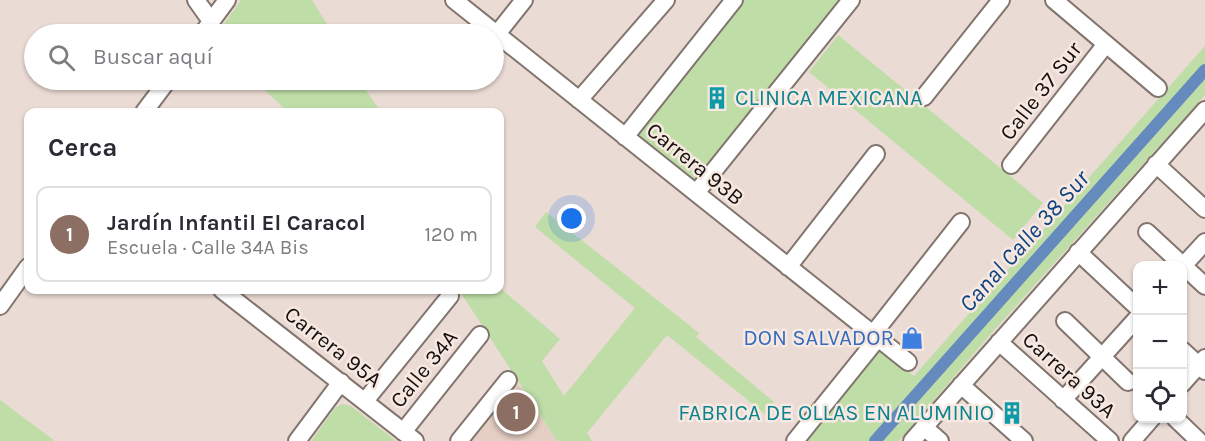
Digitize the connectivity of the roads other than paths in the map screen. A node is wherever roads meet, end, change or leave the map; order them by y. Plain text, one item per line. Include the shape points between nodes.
1 (196, 0) edge
2 (227, 0) edge
3 (454, 0) edge
4 (524, 0) edge
5 (666, 0) edge
6 (735, 0) edge
7 (850, 0) edge
8 (1001, 0) edge
9 (1054, 0) edge
10 (205, 24) edge
11 (209, 24) edge
12 (484, 24) edge
13 (504, 25) edge
14 (504, 40) edge
15 (1106, 44) junction
16 (1158, 87) dead end
17 (160, 90) edge
18 (924, 98) dead end
19 (579, 100) junction
20 (147, 108) edge
21 (1205, 110) edge
22 (625, 137) junction
23 (876, 154) dead end
24 (1156, 164) junction
25 (1011, 165) dead end
26 (696, 193) junction
27 (1205, 209) edge
28 (961, 222) dead end
29 (1147, 231) dead end
30 (1205, 242) edge
31 (1078, 252) junction
32 (1177, 261) edge
33 (1187, 262) edge
34 (788, 267) junction
35 (1187, 270) edge
36 (24, 273) edge
37 (1205, 286) edge
38 (227, 294) edge
39 (450, 296) dead end
40 (1133, 305) edge
41 (0, 306) edge
42 (1065, 321) dead end
43 (1133, 322) edge
44 (480, 335) dead end
45 (876, 336) junction
46 (999, 342) junction
47 (1187, 354) edge
48 (1102, 357) junction
49 (908, 362) dead end
50 (1203, 365) edge
51 (1187, 379) edge
52 (508, 380) dead end
53 (341, 382) junction
54 (1128, 382) dead end
55 (961, 385) junction
56 (1063, 400) junction
57 (365, 401) junction
58 (1148, 423) edge
59 (1179, 423) edge
60 (924, 427) junction
61 (409, 436) edge
62 (297, 441) edge
63 (459, 441) edge
64 (795, 441) edge
65 (912, 441) edge
66 (940, 441) edge
67 (1024, 441) edge
68 (1110, 441) edge
69 (1132, 441) edge
70 (1199, 441) edge

1 - 10 street
2 - 11 street
3 - 12 street, Carrera 93B
4 - 13 street
5 - 19 street
6 - 22 street
7 - 26 street
8 - 18 street
9 - 15 street
14 - 19 street, Carrera 93B
15 - 16 street
15 - 25 street, Calle 37 Sur
17 - 20 street
19 - 22 street, Carrera 93B
21 - 24 street
22 - 26 street, Carrera 93B
23 - 34 street
24 - 27 street
24 - 31 street
26 - 34 street, Carrera 93B
28 - 45 street
29 - 32 street
30 - 33 street
31 - 40 street
31 - 46 street
34 - 45 street, Carrera 93B
35 - 37 street
36 - 41 street
38 - 53 street, Carrera 95A
39 - 57 street
42 - 48 street
43 - 48 street
44 - 61 street, Calle 34A
45 - 49 street, Carrera 93B
45 - 64 street
46 - 55 street
46 - 56 street, Carrera 93A
47 - 50 street
48 - 54 street
48 - 56 street
50 - 51 street
52 - 63 street
53 - 57 street, Carrera 95A
53 - 62 street
55 - 60 street
55 - 67 street
56 - 68 street, Carrera 93A
57 - 61 street, Carrera 95A
58 - 69 street
59 - 70 street
60 - 65 street
60 - 66 street

